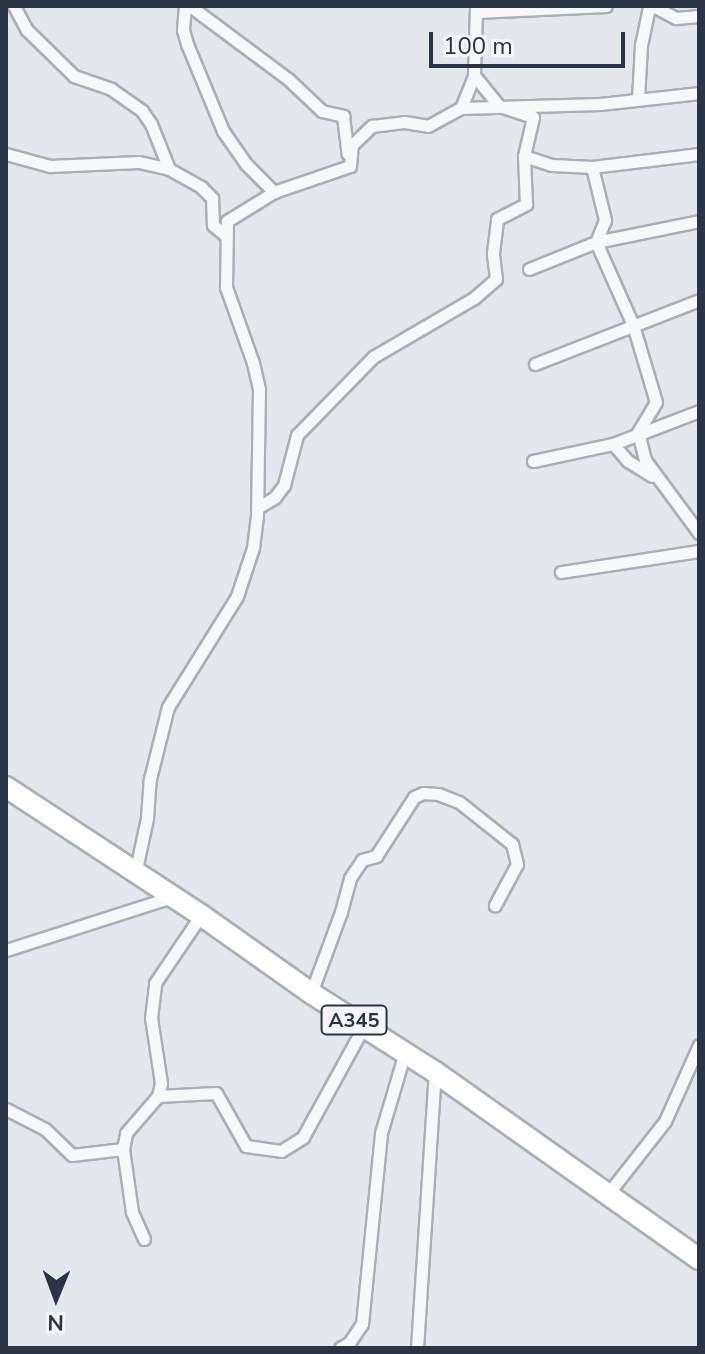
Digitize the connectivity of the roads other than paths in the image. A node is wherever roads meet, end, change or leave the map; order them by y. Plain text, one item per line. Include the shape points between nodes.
1 (14, 6) edge
2 (187, 6) edge
3 (606, 6) edge
4 (651, 6) edge
5 (476, 9) edge
6 (699, 16) edge
7 (474, 75) junction
8 (699, 93) edge
9 (638, 99) junction
10 (499, 106) junction
11 (461, 108) junction
12 (6, 154) edge
13 (699, 154) edge
14 (524, 156) junction
15 (350, 166) junction
16 (592, 167) junction
17 (169, 169) junction
18 (274, 192) junction
19 (699, 221) edge
20 (226, 236) junction
21 (596, 242) junction
22 (529, 269) dead end
23 (699, 300) edge
24 (633, 325) junction
25 (535, 364) dead end
26 (699, 411) edge
27 (638, 432) junction
28 (613, 444) junction
29 (533, 461) dead end
30 (667, 486) junction
31 (257, 508) junction
32 (699, 513) edge
33 (686, 517) junction
34 (699, 533) edge
35 (699, 551) edge
36 (561, 572) dead end
37 (6, 787) edge
38 (135, 874) junction
39 (169, 898) junction
40 (495, 905) dead end
41 (201, 915) junction
42 (6, 950) edge
43 (311, 993) junction
44 (364, 1026) junction
45 (699, 1045) edge
46 (405, 1052) junction
47 (435, 1072) junction
48 (158, 1096) junction
49 (6, 1109) edge
50 (123, 1149) junction
51 (607, 1195) junction
52 (144, 1239) dead end
53 (699, 1259) edge
54 (340, 1348) edge
55 (417, 1348) edge

1 - 17 street via 27,30 74,76 111,89 142,111
2 - 15 street via 288,79 322,111 343,116
2 - 18 street via 187,44 223,131
3 - 5 street
4 - 6 street via 676,18
4 - 9 street via 641,45
5 - 7 street
7 - 10 street
7 - 11 street
8 - 9 street
9 - 10 street
10 - 11 street
10 - 14 street via 533,117
11 - 15 street via 428,126 372,126 352,145
12 - 17 street via 50,166 139,162
13 - 16 street
14 - 16 street via 544,164
14 - 31 street via 526,204 497,219 496,279 474,298 373,357 297,435 284,485
15 - 18 street
16 - 21 street via 605,220
17 - 20 street via 212,198 213,225
18 - 20 street via 227,221
19 - 21 street
20 - 31 street via 226,287 259,389
21 - 22 street
21 - 24 street
23 - 24 street
24 - 25 street
24 - 27 street via 656,402
26 - 27 street
27 - 28 street
27 - 30 street via 645,460
28 - 29 street
28 - 30 street via 628,461
30 - 33 street
31 - 38 street via 253,548 237,596 168,707
32 - 33 street
33 - 34 street
35 - 36 street
37 - 38 highway, A345
38 - 39 highway, A345
39 - 41 highway, A345
39 - 42 street
40 - 43 street via 517,864 512,844 459,802 423,793 408,803 376,856 362,860 350,878
41 - 43 highway, A345
41 - 48 street via 155,983 151,1018 160,1069
43 - 44 highway, A345
44 - 46 highway, A345
44 - 48 street via 303,1137 281,1151 246,1146 216,1093
45 - 51 street via 665,1121
46 - 47 highway, A345
46 - 54 street via 381,1133 362,1324
47 - 51 highway, A345
47 - 55 street
48 - 50 street via 126,1133
49 - 50 street via 45,1129 72,1155
50 - 52 street via 132,1212
51 - 53 highway, A345

